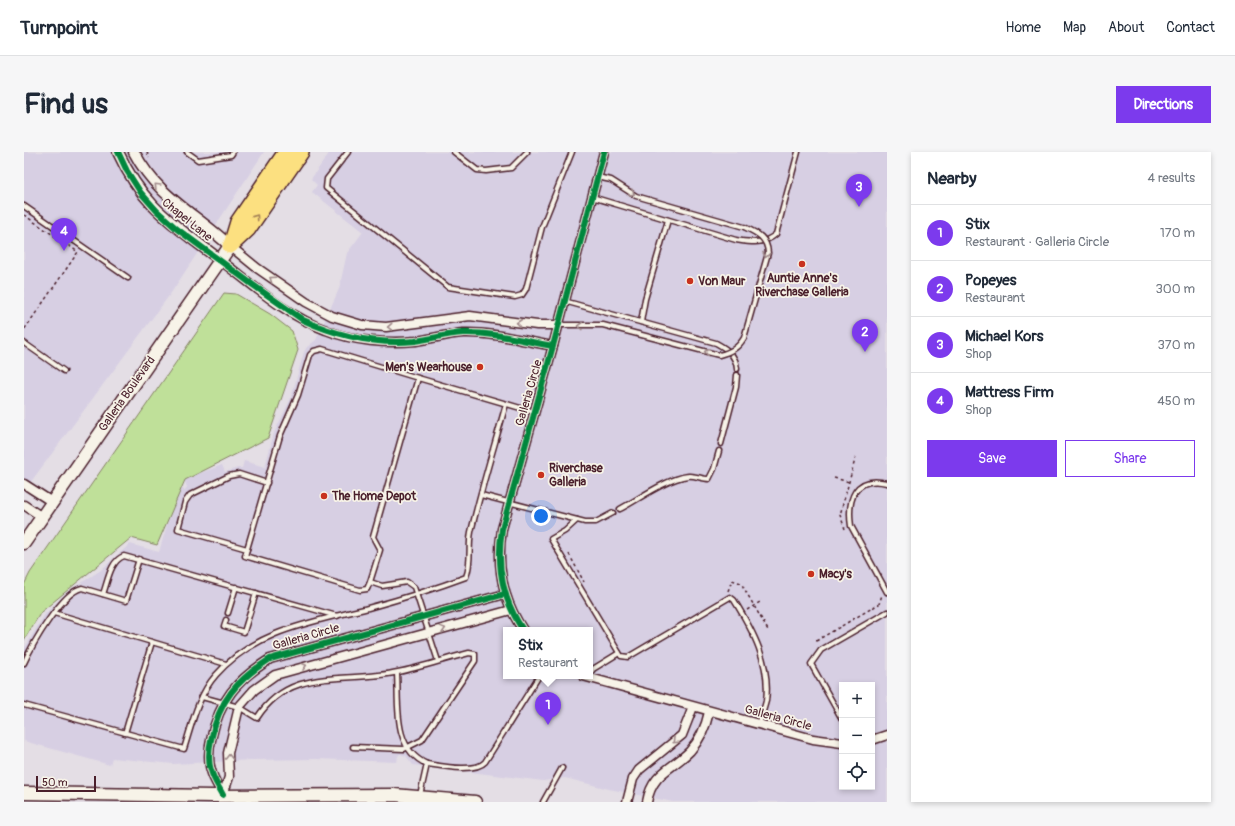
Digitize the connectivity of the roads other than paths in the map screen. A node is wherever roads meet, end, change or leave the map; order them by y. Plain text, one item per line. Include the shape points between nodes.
1 (118, 152) edge
2 (134, 152) edge
3 (187, 152) edge
4 (234, 152) edge
5 (286, 152) edge
6 (301, 152) edge
7 (348, 152) edge
8 (454, 152) edge
9 (527, 152) edge
10 (572, 152) edge
11 (604, 152) edge
12 (798, 152) edge
13 (597, 177) junction
14 (592, 197) junction
15 (24, 206) edge
16 (668, 220) junction
17 (230, 246) junction
18 (220, 260) junction
19 (128, 278) dead end
20 (564, 301) junction
21 (641, 322) junction
22 (558, 325) junction
23 (24, 343) edge
24 (553, 346) junction
25 (737, 369) dead end
26 (64, 371) dead end
27 (737, 375) dead end
28 (418, 378) junction
29 (506, 404) junction
30 (535, 412) junction
31 (721, 444) dead end
32 (719, 451) dead end
33 (267, 483) junction
34 (887, 483) edge
35 (24, 484) edge
36 (481, 494) junction
37 (52, 502) junction
38 (510, 503) junction
39 (24, 505) edge
40 (620, 509) dead end
41 (613, 513) dead end
42 (42, 517) junction
43 (577, 520) junction
44 (24, 543) edge
45 (247, 549) junction
46 (139, 559) junction
47 (370, 582) junction
48 (236, 587) junction
49 (887, 592) edge
50 (256, 593) junction
51 (104, 594) junction
52 (418, 594) junction
53 (505, 594) junction
54 (511, 610) junction
55 (887, 612) edge
56 (54, 613) junction
57 (228, 613) dead end
58 (338, 616) junction
59 (423, 616) junction
60 (226, 620) dead end
61 (521, 627) edge
62 (428, 633) junction
63 (152, 642) junction
64 (619, 653) junction
65 (438, 661) junction
66 (24, 663) edge
67 (226, 664) junction
68 (593, 669) edge
69 (398, 673) junction
70 (593, 678) edge
71 (537, 679) edge
72 (202, 698) junction
73 (223, 704) junction
74 (24, 705) edge
75 (239, 707) junction
76 (693, 708) junction
77 (709, 712) junction
78 (841, 718) edge
79 (759, 725) junction
80 (125, 733) junction
81 (887, 735) edge
82 (875, 739) edge
83 (839, 744) edge
84 (353, 747) dead end
85 (408, 748) junction
86 (427, 764) junction
87 (562, 768) dead end
88 (24, 793) edge
89 (420, 797) junction
90 (223, 798) edge
91 (315, 798) edge
92 (153, 799) edge
93 (440, 800) edge
94 (475, 802) edge
95 (543, 802) edge
96 (628, 802) edge
97 (647, 802) edge

1 - 18 street, Chapel Lane via 140,193 177,229
17 -> 2 street, Chapel Lane via 158,187 142,168
3 - 4 lane via 198,160 231,155
5 - 17 highway via 238,222
17 -> 6 highway via 248,229
7 - 10 lane via 327,179 326,188 448,287 515,297 522,295 526,289 542,227
8 - 9 lane via 478,170 486,171 511,168
11 - 13 street, Galleria Circle
12 - 16 lane via 776,234 770,240 753,243 742,241
13 - 14 street, Galleria Circle
13 -> 22 lane, bridge via 611,180 636,196 725,220 758,233 767,246 766,260 744,338 739,346 730,352 719,355 602,325
14 - 16 lane
14 - 20 street, Galleria Circle
15 - 19 lane
16 - 21 lane via 645,299
17 - 18 main road, Galleria Boulevard
22 -> 17 street via 537,325 470,316 386,327 362,325 332,316 306,302
18 - 24 street via 303,320 346,336 381,342 414,341 463,333
18 - 37 main road, Galleria Boulevard
20 - 21 lane
20 - 22 street, Galleria Circle
21 - 25 lane via 716,343 728,350 737,363
22 - 24 street, Galleria Circle
23 - 26 lane
24 - 30 street, Galleria Circle
27 - 31 lane
28 - 29 lane
28 - 33 lane via 322,349 314,351 310,355 298,395 280,436
28 - 47 lane via 373,536 380,550
29 - 30 lane
29 - 36 lane
30 - 38 street, Galleria Circle
32 - 40 lane via 709,479 690,476 677,478
33 - 45 lane
33 - 45 lane via 240,474 229,476 190,495 185,502 178,529
34 - 49 lane via 862,483 852,499 849,516 851,526
35 - 37 street
36 - 38 lane
36 - 52 lane via 470,538 469,571 466,577
37 - 42 main road, Galleria Boulevard
38 - 43 lane
38 - 53 street, Galleria Circle via 502,529 499,555
39 - 42 street
41 - 43 lane via 596,522
42 - 44 main road, Galleria Boulevard
43 - 64 lane via 566,531 550,539
45 - 47 lane via 245,556 360,590 367,589
46 - 48 lane
46 - 51 lane via 124,556 118,558 113,564
46 - 51 lane via 126,601
47 - 52 lane via 382,586 407,582
48 - 50 lane
48 - 57 lane
50 - 58 lane
50 - 60 lane via 244,632 224,626
51 - 56 lane via 78,589
52 - 58 lane
52 - 59 lane
53 - 54 street, Galleria Circle
53 - 59 street, Galleria Circle
54 - 61 street, Galleria Circle
62 -> 54 street
55 - 78 lane via 821,650 811,664
56 - 63 lane
56 - 66 lane
58 - 67 lane via 278,632 242,650
59 - 62 lane
59 - 73 street, Galleria Circle via 270,659 248,673
62 - 65 lane
75 -> 62 street via 254,690 275,675
63 - 67 lane
63 - 80 lane
64 - 68 lane
64 - 79 lane via 628,657 730,597 742,613 758,647 766,672 766,701
65 - 69 lane
65 - 85 lane via 469,652 476,657 428,733
67 - 72 lane via 215,676
69 - 75 lane via 360,678 330,678 288,688 272,698 257,718
69 - 85 lane via 400,734
70 - 76 street, Galleria Circle
71 - 86 lane via 481,766 471,768
72 - 73 lane
72 - 80 lane via 184,750
73 - 75 lane
73 - 90 street, Galleria Circle via 214,723 210,746 210,770
74 - 80 lane
90 -> 75 street via 229,776 228,753
76 - 77 street, Galleria Circle
76 -> 96 street via 682,735 639,770 633,780
77 - 79 street, Galleria Circle
77 - 97 street via 695,745 654,781
79 - 83 street, Galleria Circle
81 - 82 street
84 - 85 lane
85 - 86 lane via 421,762
86 - 89 lane
87 - 95 lane
88 - 92 main road
89 - 91 main road via 394,794
89 - 93 main road
90 - 91 main road
90 - 92 main road via 212,796
93 - 94 main road

